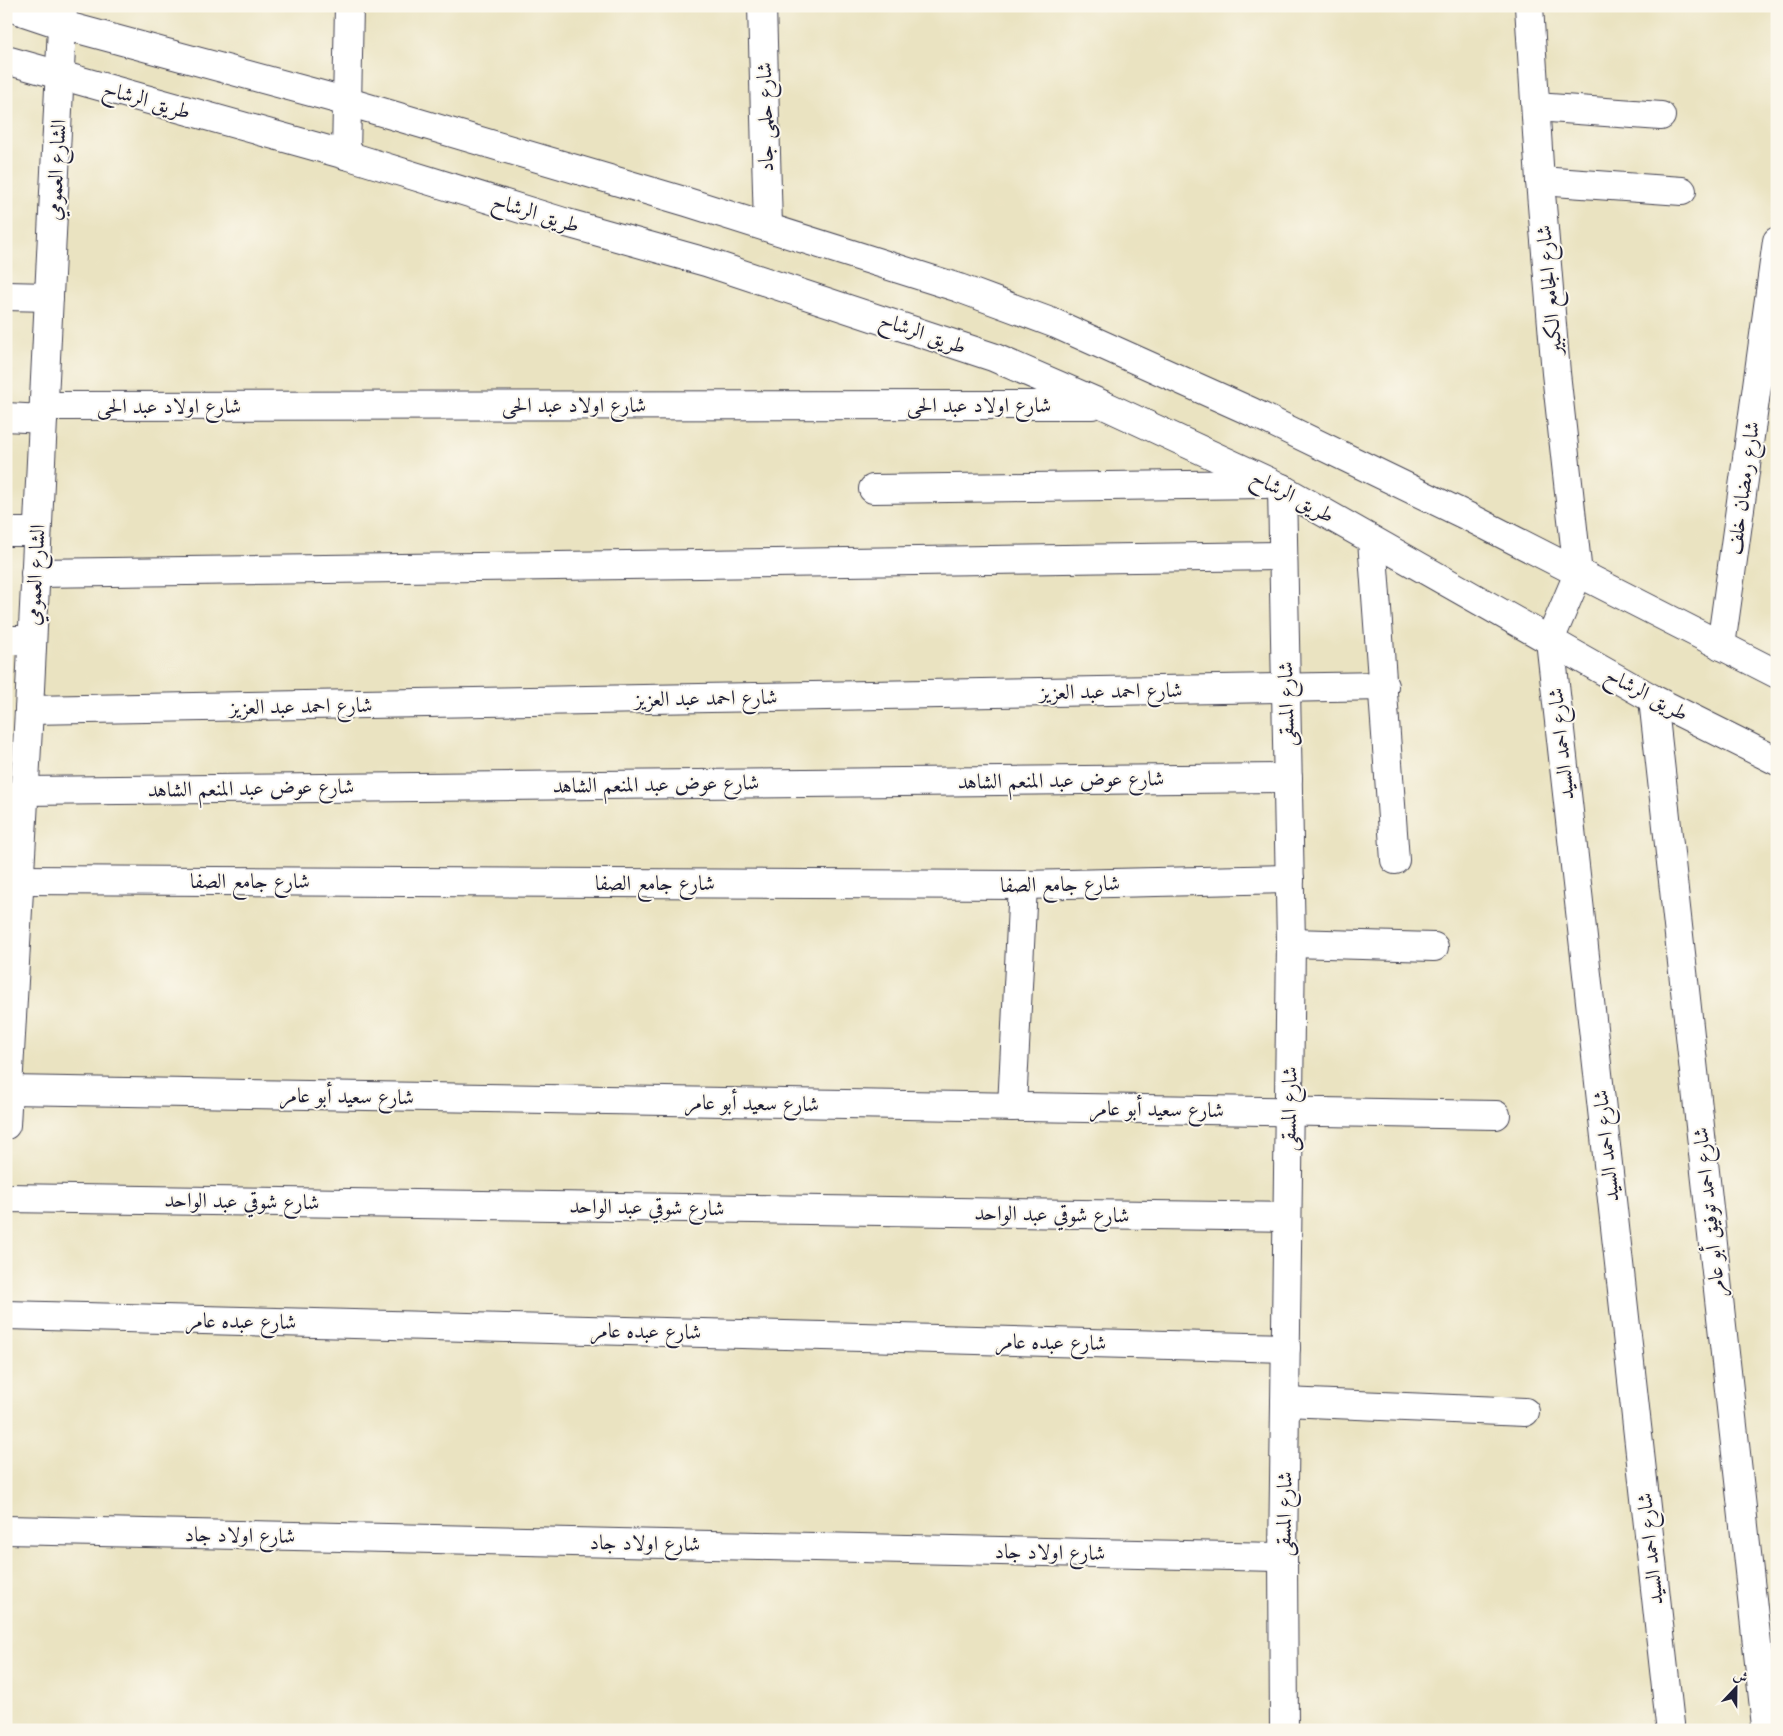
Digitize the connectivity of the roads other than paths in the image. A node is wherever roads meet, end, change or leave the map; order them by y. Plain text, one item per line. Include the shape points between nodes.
1 (6, 6) edge
2 (349, 6) edge
3 (762, 6) edge
4 (1529, 6) edge
5 (63, 16) edge
6 (6, 60) edge
7 (60, 76) junction
8 (348, 102) junction
9 (1536, 107) junction
10 (1662, 116) dead end
11 (346, 156) junction
12 (1540, 181) junction
13 (1682, 191) dead end
14 (768, 227) junction
15 (1777, 241) edge
16 (6, 296) edge
17 (49, 297) junction
18 (1104, 405) junction
19 (43, 412) junction
20 (6, 417) edge
21 (1277, 486) junction
22 (873, 489) dead end
23 (6, 532) edge
24 (37, 532) junction
25 (1372, 540) junction
26 (1283, 556) junction
27 (35, 573) junction
28 (1578, 574) junction
29 (19, 640) edge
30 (1550, 640) junction
31 (1721, 646) junction
32 (1777, 674) edge
33 (1384, 686) junction
34 (1286, 688) junction
35 (1653, 699) junction
36 (29, 710) junction
37 (16, 737) edge
38 (1777, 761) edge
39 (1288, 778) junction
40 (23, 791) junction
41 (1395, 860) dead end
42 (19, 880) junction
43 (1290, 880) junction
44 (1023, 885) junction
45 (11, 924) edge
46 (1291, 943) junction
47 (1434, 947) dead end
48 (8, 1090) junction
49 (1012, 1107) junction
50 (1288, 1111) junction
51 (1496, 1115) dead end
52 (6, 1125) edge
53 (6, 1198) edge
54 (1287, 1217) junction
55 (6, 1315) edge
56 (1286, 1348) junction
57 (1285, 1402) junction
58 (1525, 1412) dead end
59 (6, 1530) edge
60 (1283, 1557) junction
61 (1670, 1724) dead end
62 (1766, 1726) dead end
63 (1284, 1730) edge

1 - 5 street
2 - 8 street
3 - 14 street, شارع حلمى جاد
4 - 9 street, شارع الجامع الكبير
5 - 7 street, الشارع العمومي
5 - 8 street
6 - 7 street, طريق الرشاح
7 - 11 street, طريق الرشاح
7 - 17 street, الشارع العمومي
8 - 11 street
8 - 14 street
9 - 10 street
9 - 12 street, شارع الجامع الكبير
11 - 18 street, طريق الرشاح via 706,262 856,310 993,357
12 - 13 street
12 - 28 street, شارع الجامع الكبير via 1556,373
14 - 28 street via 959,288 1056,324 1252,412 1469,517
15 - 31 street, شارع رمضان خلف
16 - 17 street
17 - 19 street, الشارع العمومي
18 - 19 street, شارع اولاد عبد الحى
18 - 21 street, طريق الرشاح
19 - 20 street, شارع اولاد عبد الحى
19 - 24 street, الشارع العمومي
21 - 22 street
21 - 25 street, طريق الرشاح
21 - 26 street, شارع المسقى
23 - 24 street
24 - 27 street, الشارع العمومي
25 - 30 street, طريق الرشاح
25 - 33 street
26 - 27 street
26 - 34 street, شارع المسقى
27 - 29 street, الشارع العمومي
28 - 30 street, شارع احمد السيد
28 - 31 street
29 - 36 street, الشارع العمومي
30 - 35 street, طريق الرشاح
30 - 61 street, شارع احمد السيد
31 - 32 street
33 - 34 street, شارع احمد عبد العزيز
33 - 41 street
34 - 36 street, شارع احمد عبد العزيز
34 - 39 street, شارع المسقى
35 - 38 street, طريق الرشاح
35 - 62 street, شارع احمد توفيق أبو عامر
36 - 37 street, الشارع العمومي
37 - 40 street, الشارع العمومي
39 - 40 street, شارع عوض عبد المنعم الشاهد
39 - 43 street, شارع المسقى
40 - 42 street, الشارع العمومي
42 - 44 street, شارع جامع الصفا
42 - 45 street, الشارع العمومي
43 - 44 street, شارع جامع الصفا
43 - 46 street, شارع المسقى
44 - 49 street
45 - 48 street, الشارع العمومي
46 - 47 street
46 - 50 street, شارع المسقى
48 - 49 street, شارع سعيد أبو عامر
48 - 52 street, الشارع العمومي
49 - 50 street, شارع سعيد أبو عامر
50 - 51 street, شارع سعيد أبو عامر
50 - 54 street, شارع المسقى
53 - 54 street, شارع شوقي عبد الواحد
54 - 56 street, شارع المسقى
55 - 56 street, شارع عبده عامر
56 - 57 street, شارع المسقى
57 - 58 street
57 - 60 street, شارع المسقى
59 - 60 street, شارع اولاد جاد
60 - 63 street, شارع المسقى

